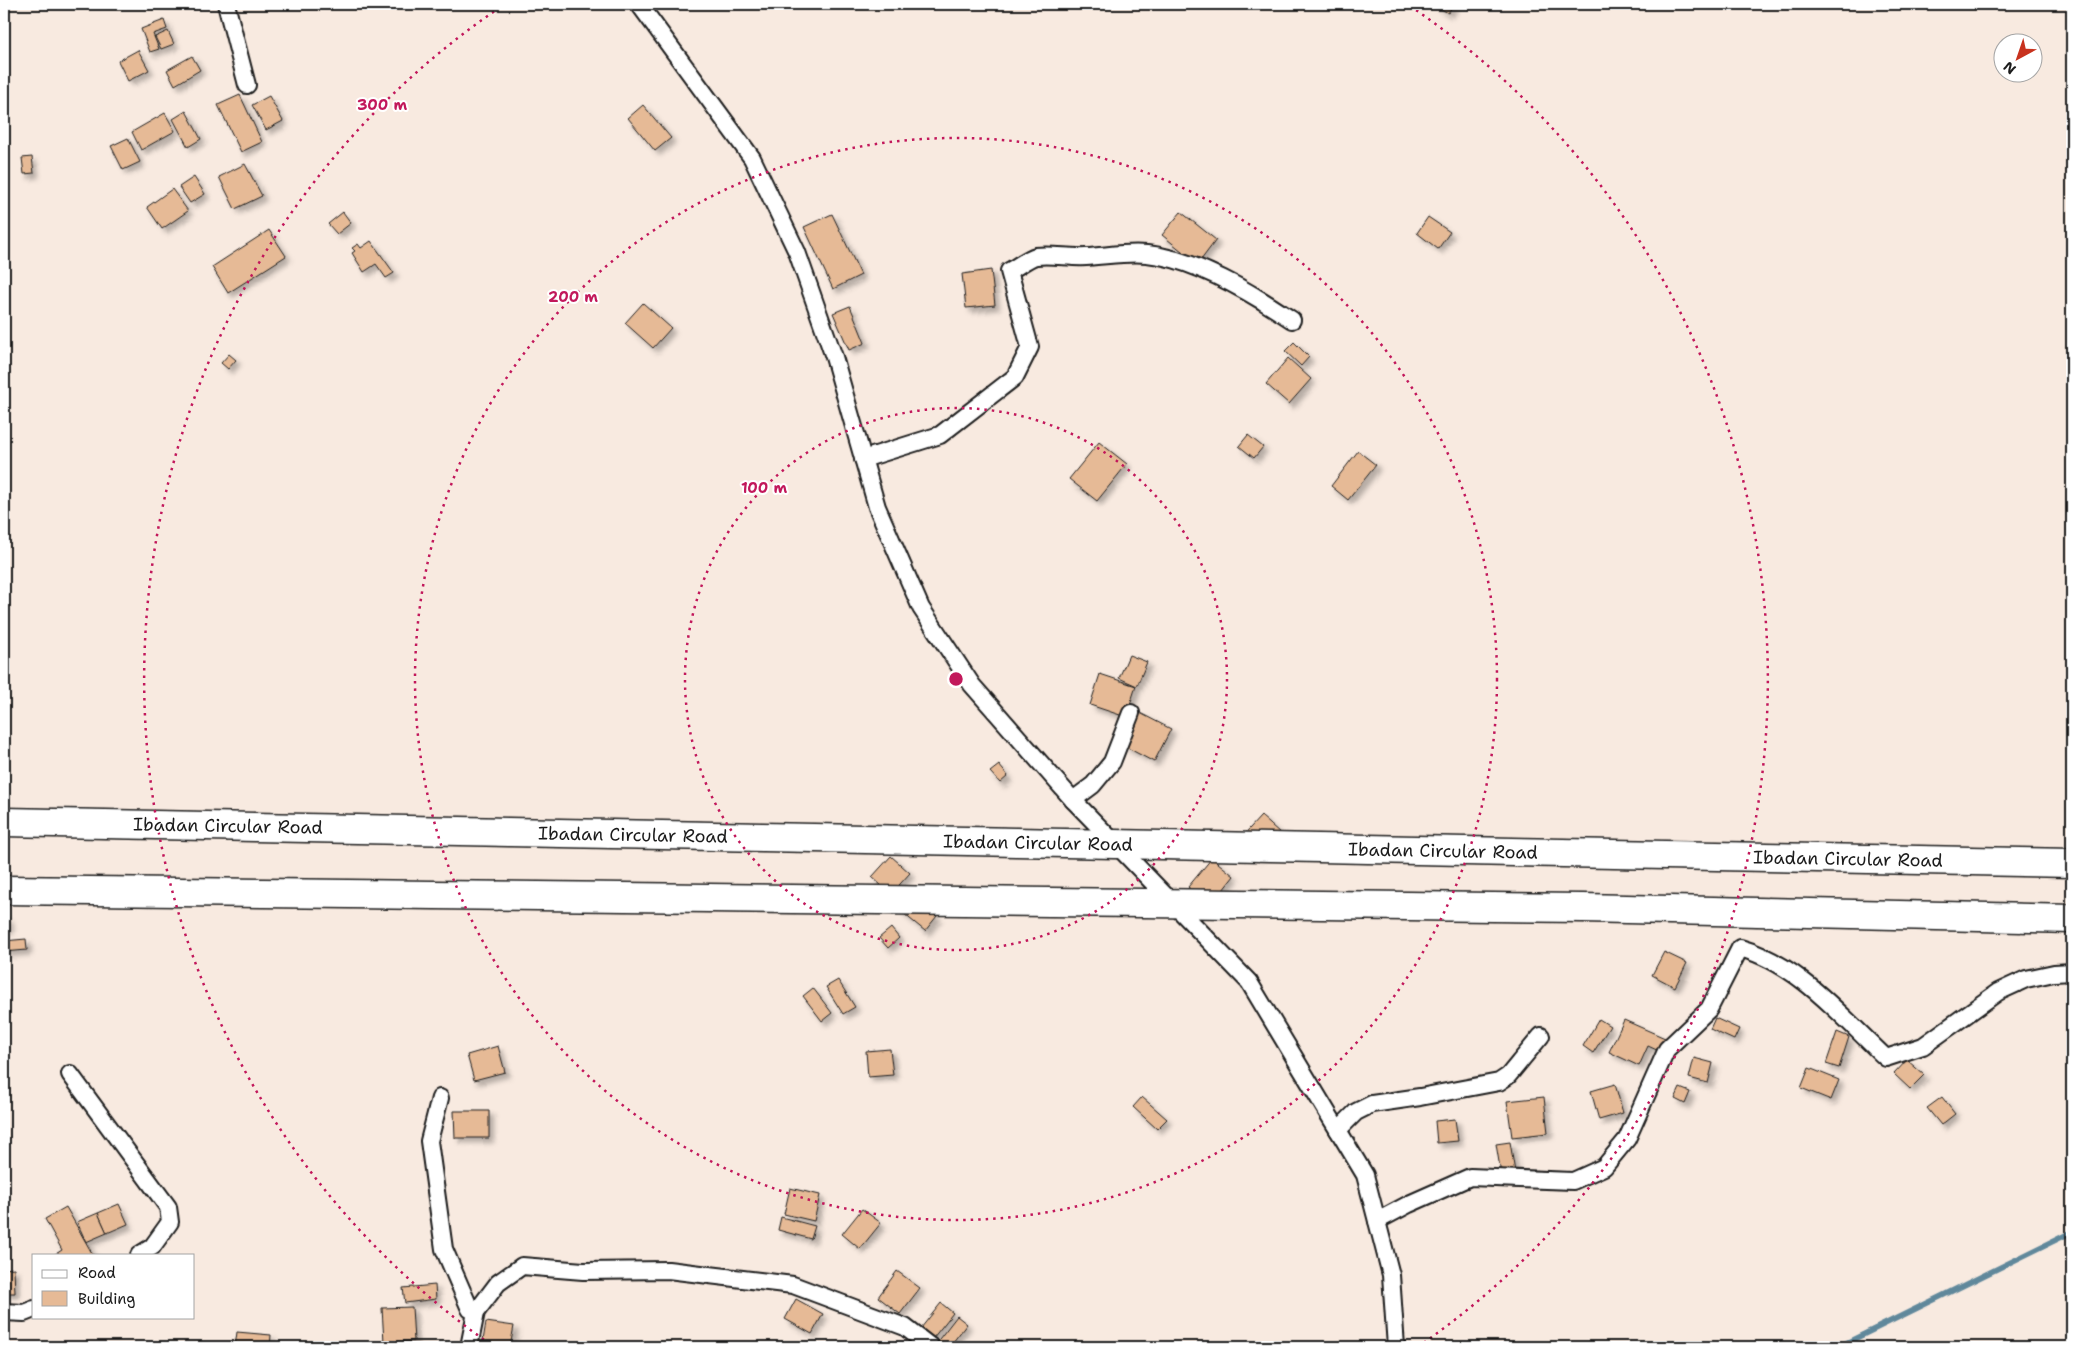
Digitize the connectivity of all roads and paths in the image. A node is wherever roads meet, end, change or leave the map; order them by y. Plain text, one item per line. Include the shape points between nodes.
1 (226, 4) edge
2 (639, 4) edge
3 (247, 85) dead end
4 (1292, 320) dead end
5 (863, 459) junction
6 (1131, 713) dead end
7 (1072, 800) junction
8 (4, 822) edge
9 (2072, 864) edge
10 (4, 890) edge
11 (2072, 919) edge
12 (2072, 972) edge
13 (1541, 1036) dead end
14 (70, 1074) dead end
15 (440, 1098) dead end
16 (1338, 1130) junction
17 (1377, 1221) junction
18 (141, 1254) edge
19 (32, 1310) edge
20 (4, 1312) edge
21 (476, 1312) junction
22 (469, 1347) edge
23 (931, 1347) edge
24 (1396, 1347) edge

1 - 3 street
2 - 5 street via 752,158 797,252 834,357
4 - 5 street via 1221,279 1180,261 1147,254 1034,256 1010,271 1030,347 1015,377 940,435
5 - 7 street via 876,507 921,608 972,685
6 - 7 street via 1112,762 1093,785
7 - 16 street via 1249,982
8 - 9 highway, Ibadan Circular Road
10 - 11 highway via 1584,908
12 - 17 street via 2026,979 1998,992 1923,1046 1886,1058 1801,979 1758,953 1740,948 1709,1009 1667,1049 1628,1139 1604,1167 1573,1181 1470,1177
13 - 16 street via 1508,1076 1499,1082 1372,1104 1356,1112
14 - 18 street via 168,1207 170,1222 152,1247
15 - 21 street via 429,1141 444,1249 470,1309
16 - 17 street via 1364,1175
17 - 24 street via 1391,1274
19 - 20 street via 24,1313
21 - 22 street
21 - 23 street via 498,1283 522,1266 583,1271 668,1270 793,1285 905,1327

